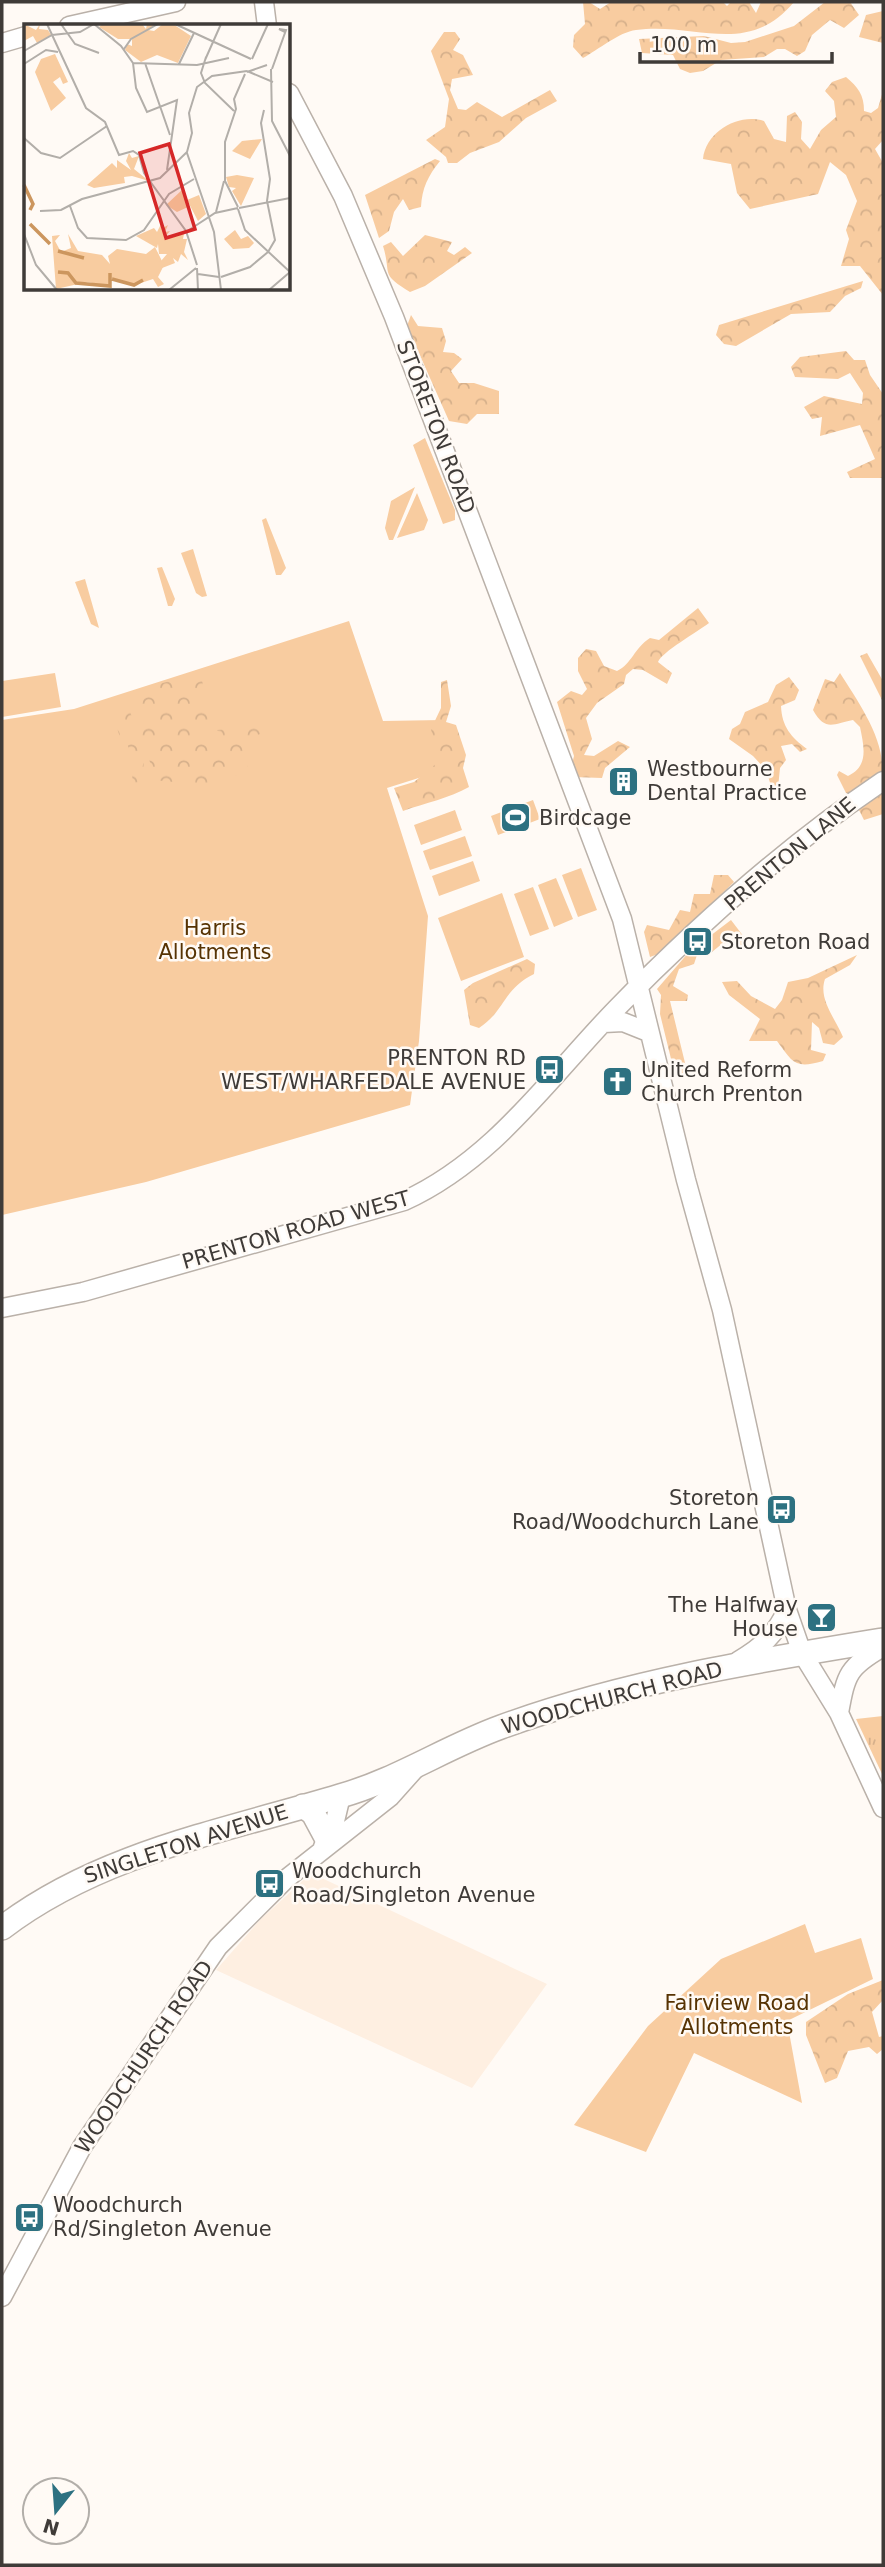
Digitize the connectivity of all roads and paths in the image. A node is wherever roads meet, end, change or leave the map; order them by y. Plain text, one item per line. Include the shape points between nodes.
1 (176, 2) edge
2 (264, 2) edge
3 (78, 24) edge
4 (267, 24) edge
5 (24, 37) edge
6 (2, 43) edge
7 (290, 95) edge
8 (883, 780) edge
9 (639, 988) junction
10 (604, 1023) junction
11 (648, 1032) junction
12 (2, 1308) edge
13 (787, 1610) junction
14 (883, 1640) edge
15 (883, 1647) edge
16 (803, 1653) junction
17 (732, 1664) junction
18 (839, 1713) junction
19 (415, 1769) junction
20 (346, 1794) junction
21 (303, 1806) junction
22 (883, 1808) edge
23 (355, 1824) junction
24 (325, 1843) junction
25 (2, 1928) edge
26 (2, 2297) edge

1 - 3 main road
2 - 4 main road
5 - 6 main road
7 - 9 main road, STORETON ROAD via 343,196 394,317 607,877
8 - 9 main road, PRENTON LANE via 737,896
9 - 10 main road, PRENTON ROAD WEST
9 - 11 main road, STORETON ROAD
10 - 11 main road via 623,1023
10 - 12 main road, PRENTON ROAD WEST via 486,1148 434,1187 404,1201 117,1283
11 - 13 main road, STORETON ROAD via 722,1310
13 - 16 main road, STORETON ROAD
13 - 17 main road via 763,1646
14 - 16 highway, WOODCHURCH ROAD
15 - 18 main road via 856,1663 845,1678
16 - 17 highway, WOODCHURCH ROAD
16 - 18 main road, STORETON ROAD
17 - 19 highway, WOODCHURCH ROAD via 520,1720
18 - 22 main road, STORETON ROAD
19 - 20 highway, WOODCHURCH ROAD
19 - 23 main road, WOODCHURCH ROAD via 394,1794
20 - 21 highway, SINGLETON AVENUE
20 - 23 main road
20 - 24 main road, WOODCHURCH ROAD
21 - 24 highway via 313,1813
21 - 25 highway, SINGLETON AVENUE via 77,1880
23 - 24 main road, WOODCHURCH ROAD
24 - 26 main road, WOODCHURCH ROAD via 233,1931 203,1968 82,2147

